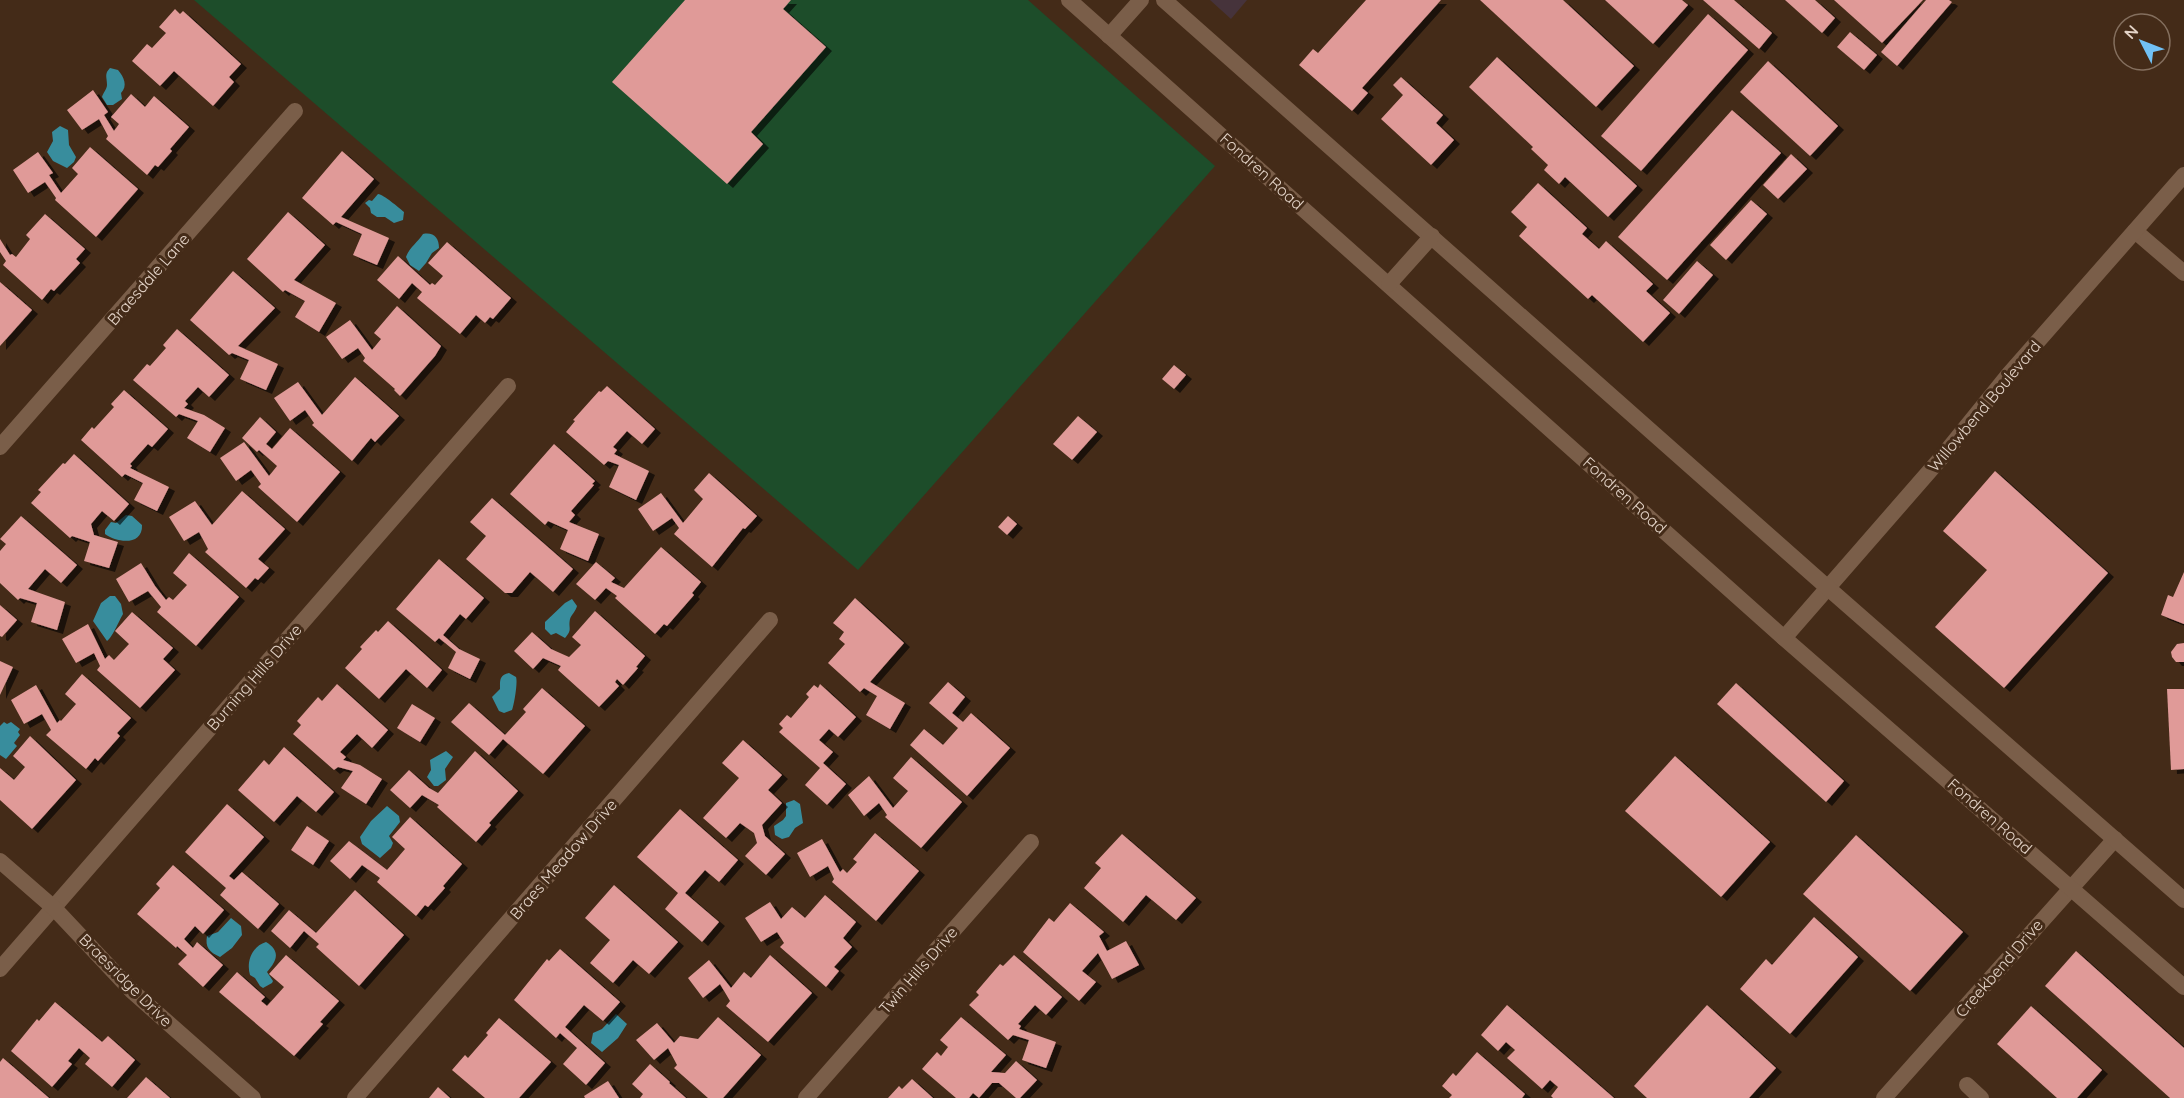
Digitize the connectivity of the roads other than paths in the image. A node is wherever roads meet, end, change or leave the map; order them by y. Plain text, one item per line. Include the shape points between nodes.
1 (1068, 0) edge
2 (1141, 0) edge
3 (1164, 0) edge
4 (1109, 36) junction
5 (295, 111) dead end
6 (2184, 175) edge
7 (2134, 231) junction
8 (1432, 236) junction
9 (2184, 273) edge
10 (1389, 284) junction
11 (508, 386) dead end
12 (0, 447) edge
13 (1828, 588) junction
14 (770, 620) dead end
15 (1784, 638) junction
16 (2115, 839) junction
17 (1031, 842) dead end
18 (0, 861) edge
19 (2071, 887) junction
20 (2184, 900) edge
21 (54, 908) junction
22 (0, 969) edge
23 (2184, 987) edge
24 (1966, 1085) dead end
25 (253, 1098) edge
26 (355, 1098) edge
27 (806, 1098) edge
28 (1884, 1098) edge
29 (1981, 1098) edge

1 - 4 street, Fondren Road
2 - 4 street
3 - 8 street
4 - 10 street, Fondren Road
5 - 12 street, Braesdale Lane
6 - 7 street, Willowbend Boulevard
7 - 9 street
7 - 13 street, Willowbend Boulevard
8 - 10 street
8 - 13 street
10 - 15 street, Fondren Road
11 - 21 street, Burning Hills Drive
13 - 15 street, Willowbend Boulevard
13 - 16 street
14 - 26 street, Braes Meadow Drive
15 - 19 street, Fondren Road
16 - 19 street, Creekbend Drive
16 - 20 street
17 - 27 street, Twin Hills Drive
18 - 21 street, Braesridge Drive
19 - 23 street, Fondren Road
19 - 28 street, Creekbend Drive
21 - 22 street, Burning Hills Drive
21 - 25 street, Braesridge Drive via 132,991
24 - 29 street

